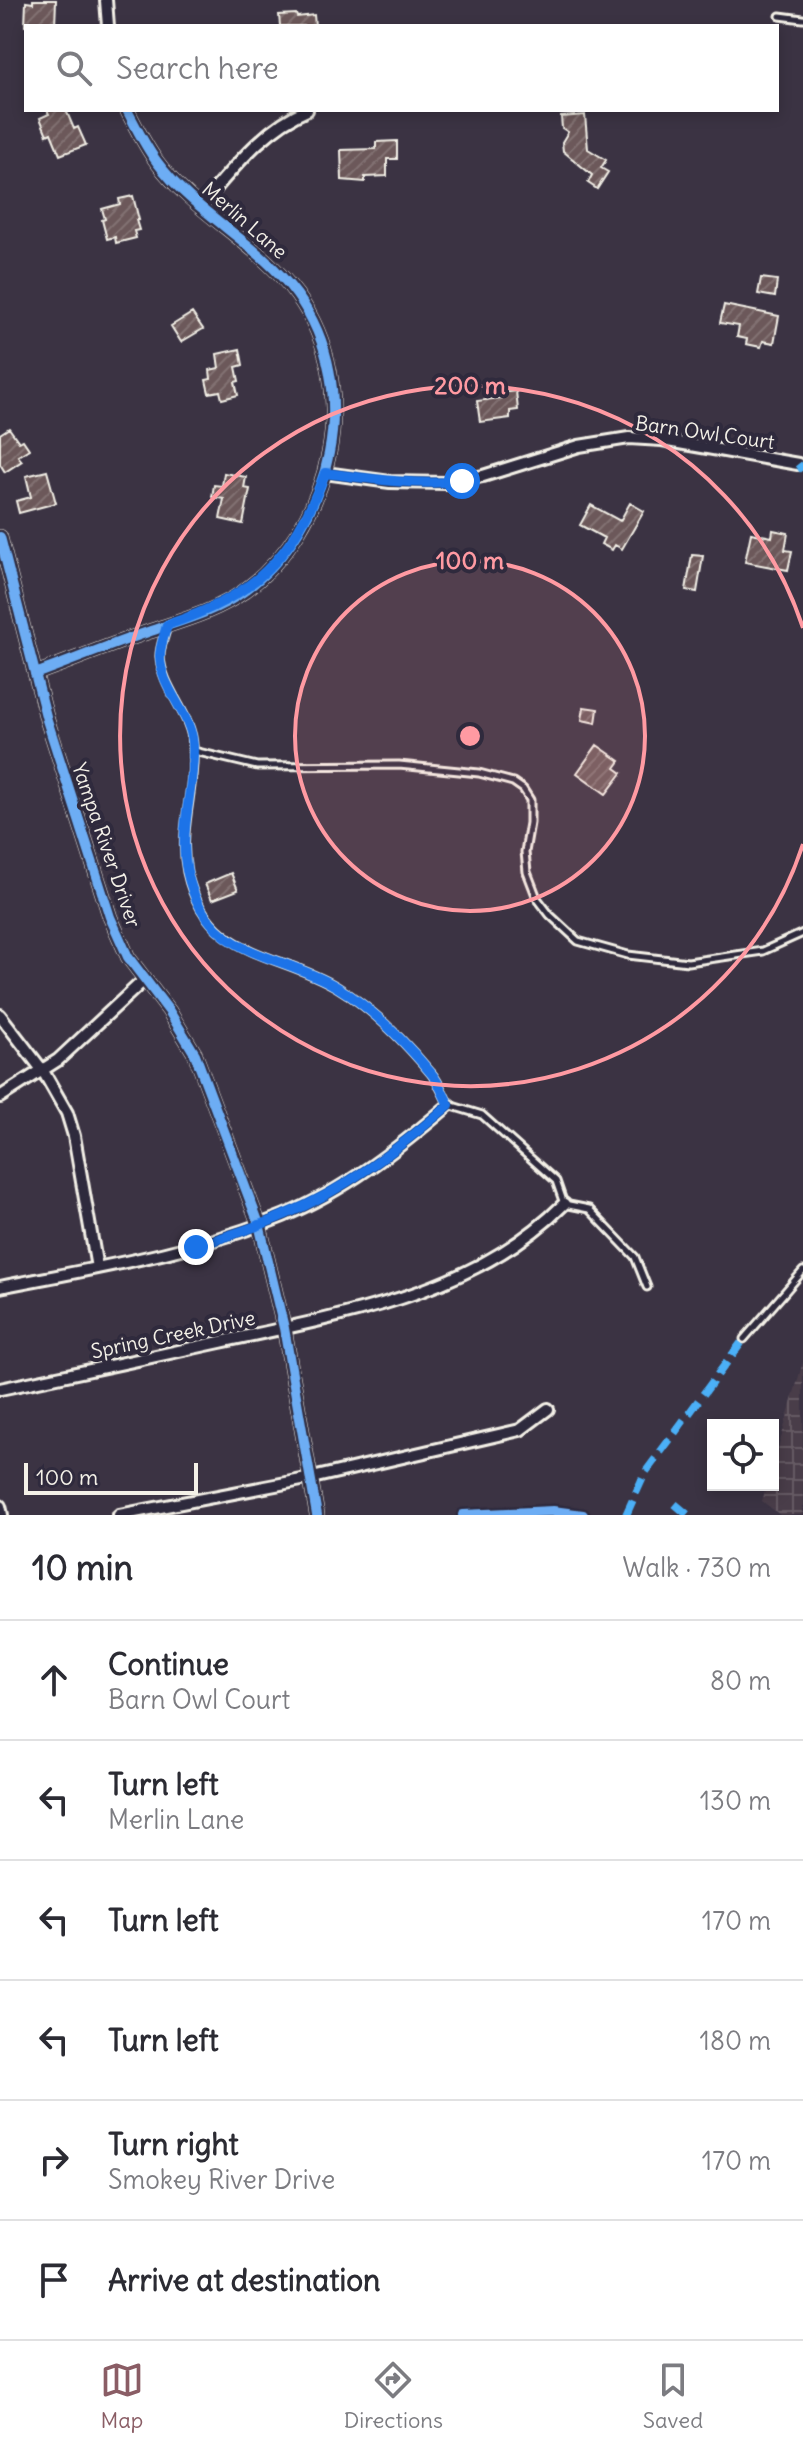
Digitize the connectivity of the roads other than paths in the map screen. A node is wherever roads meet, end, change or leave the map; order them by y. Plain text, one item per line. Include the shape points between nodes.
1 (106, 0) edge
2 (780, 16) dead end
3 (803, 19) edge
4 (108, 24) edge
5 (128, 112) edge
6 (303, 112) edge
7 (200, 206) junction
8 (798, 464) dead end
9 (325, 473) junction
10 (0, 537) edge
11 (167, 625) junction
12 (35, 674) junction
13 (194, 751) junction
14 (803, 933) edge
15 (144, 980) junction
16 (0, 1015) edge
17 (43, 1071) junction
18 (0, 1097) edge
19 (449, 1105) junction
20 (564, 1204) junction
21 (259, 1224) junction
22 (97, 1268) junction
23 (803, 1271) edge
24 (0, 1287) edge
25 (647, 1287) dead end
26 (284, 1328) junction
27 (744, 1339) dead end
28 (0, 1389) edge
29 (548, 1409) dead end
30 (312, 1478) junction
31 (0, 1506) edge
32 (2, 1515) edge
33 (119, 1515) edge
34 (317, 1515) edge

1 - 4 street
2 - 3 lane
5 - 7 street, Merlin Lane via 157,163
6 - 7 street via 259,143
7 - 9 street, Merlin Lane via 277,272 315,327 332,399
8 - 9 street, Barn Owl Court via 629,438 579,446 447,483
9 - 11 street, Merlin Lane via 306,520 268,570 223,604
10 - 12 street, Yampa River Driver
11 - 12 street, Merlin Lane
11 - 13 lane via 160,655
12 - 15 street, Yampa River Driver via 110,917
13 - 14 lane via 257,766 399,765 513,782 530,800 525,852 537,898 578,941 628,955 688,962 763,951
13 - 19 lane via 184,856 193,894 205,916 224,937 246,950 337,987 433,1075
15 - 17 street
15 - 21 street, Yampa River Driver via 191,1044
16 - 17 street
17 - 18 street
17 - 22 street via 74,1136
19 - 20 lane via 482,1115 504,1133 556,1181
19 - 21 street via 367,1169 284,1216
20 - 25 lane via 589,1209 635,1257
20 - 26 street, Spring Creek Drive via 508,1249 454,1277 379,1306
21 - 22 street via 196,1247
21 - 26 street, Yampa River Driver
22 - 24 street
23 - 27 lane
26 - 28 street, Spring Creek Drive
26 - 30 street, Yampa River Driver
29 - 30 street via 520,1430
30 - 33 street
30 - 34 street, Yampa River Driver
31 - 32 street

